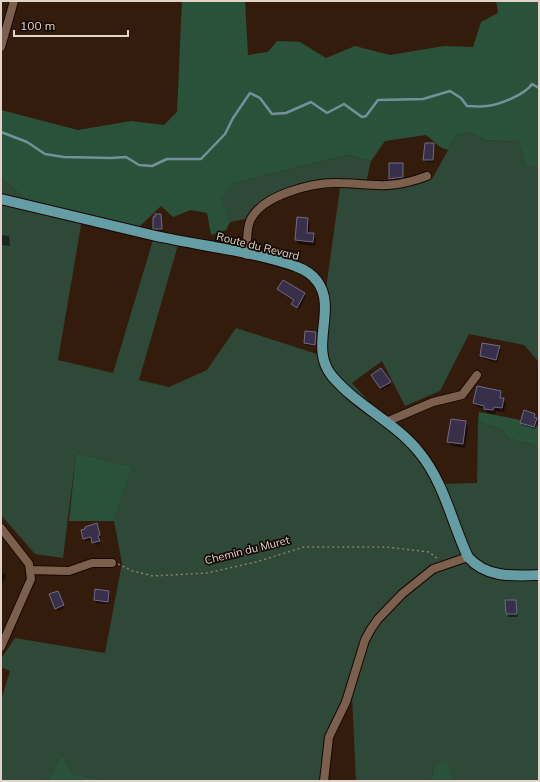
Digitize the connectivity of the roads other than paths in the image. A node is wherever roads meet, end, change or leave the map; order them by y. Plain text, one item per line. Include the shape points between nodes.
1 (14, 1) edge
2 (1, 47) edge
3 (427, 176) dead end
4 (1, 199) edge
5 (247, 255) junction
6 (477, 375) dead end
7 (386, 422) junction
8 (2, 532) edge
9 (468, 557) junction
10 (112, 563) road end
11 (30, 570) junction
12 (539, 575) edge
13 (4, 636) edge
14 (1, 648) edge
15 (324, 781) edge

1 - 2 street
3 - 5 street via 413,182 386,185 338,182 289,192 256,212 249,222
4 - 5 main road, Route du Revard
5 - 7 main road, Route du Revard via 295,266 318,281 325,308 321,342 324,362 332,376 346,390
6 - 7 street via 462,395 433,402
7 - 9 main road, Route du Revard via 426,461 435,476
8 - 11 street via 29,564
9 - 12 main road via 489,572 522,576
9 - 15 street via 433,569 371,628 346,702 329,737
10 - 11 street via 92,563 69,572
11 - 13 street via 31,579
13 - 14 street

